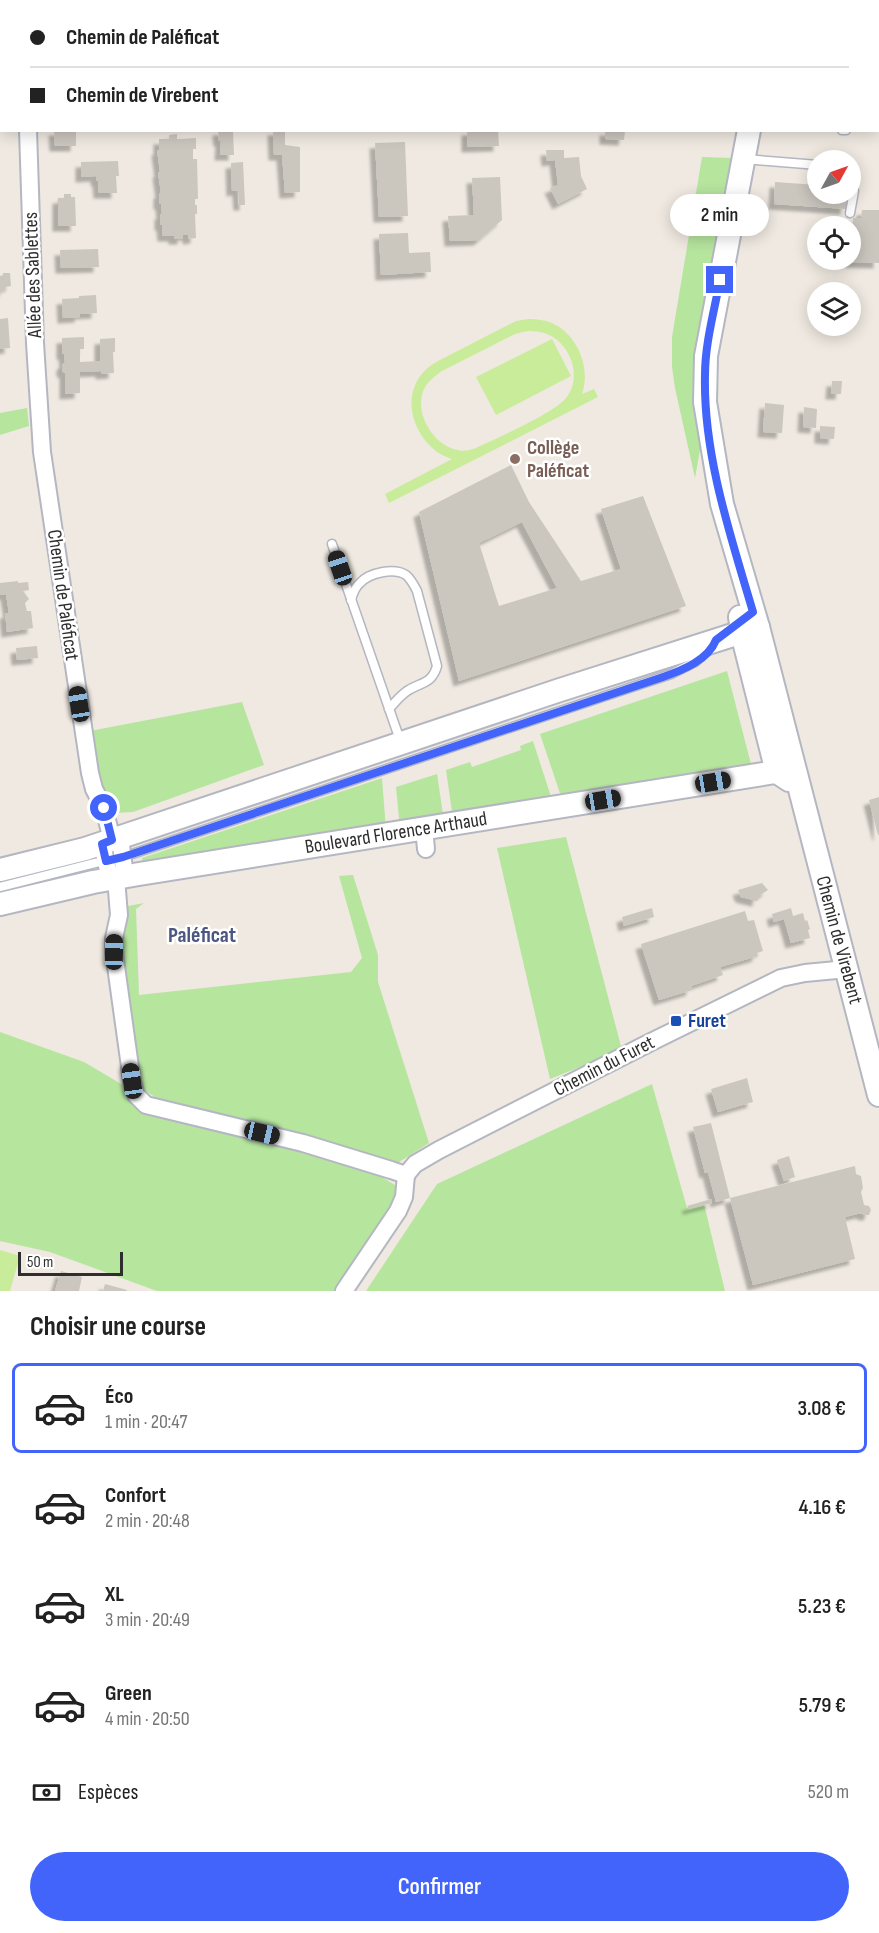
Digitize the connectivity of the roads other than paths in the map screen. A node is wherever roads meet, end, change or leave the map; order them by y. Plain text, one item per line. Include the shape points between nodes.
1 (28, 132) edge
2 (749, 132) edge
3 (743, 159) junction
4 (807, 164) edge
5 (852, 204) edge
6 (850, 213) dead end
7 (40, 418) joint
8 (332, 544) dead end
9 (351, 600) junction
10 (748, 623) junction
11 (716, 640) junction
12 (389, 709) junction
13 (401, 743) junction
14 (790, 775) junction
15 (114, 859) junction
16 (0, 870) edge
17 (0, 886) edge
18 (0, 904) edge
19 (847, 969) junction
20 (879, 1095) edge
21 (406, 1175) junction
22 (344, 1291) edge

1 - 7 street, Allée des Sablettes
2 - 3 street, Chemin de Virebent
3 - 4 lane
3 - 10 street, Chemin de Virebent via 706,356 705,402
5 - 6 lane
7 - 15 street, Chemin de Paléficat via 90,773 104,808
8 - 9 lane
9 - 12 lane
9 - 12 lane via 360,582 394,571 404,574 417,591 437,666 434,675 399,697
10 - 11 street, Boulevard Florence Arthaud
10 - 14 street, Chemin de Virebent
11 - 13 street, Boulevard Florence Arthaud
11 - 15 lane, Boulevard Florence Arthaud via 704,656 670,674
12 - 13 lane
13 - 15 street, Boulevard Florence Arthaud
14 - 15 street, Boulevard Florence Arthaud via 425,838
14 - 19 street, Chemin de Virebent
15 - 16 street, Boulevard Florence Arthaud
15 - 17 lane, Boulevard Florence Arthaud
15 - 18 street, Boulevard Florence Arthaud
15 - 21 street, Chemin de Paléficat via 119,915 114,952 136,1095 146,1105 303,1143
19 - 20 street, Chemin de Virebent
19 - 21 street, Chemin du Furet via 781,978 439,1150 414,1164
21 - 22 street via 398,1211

